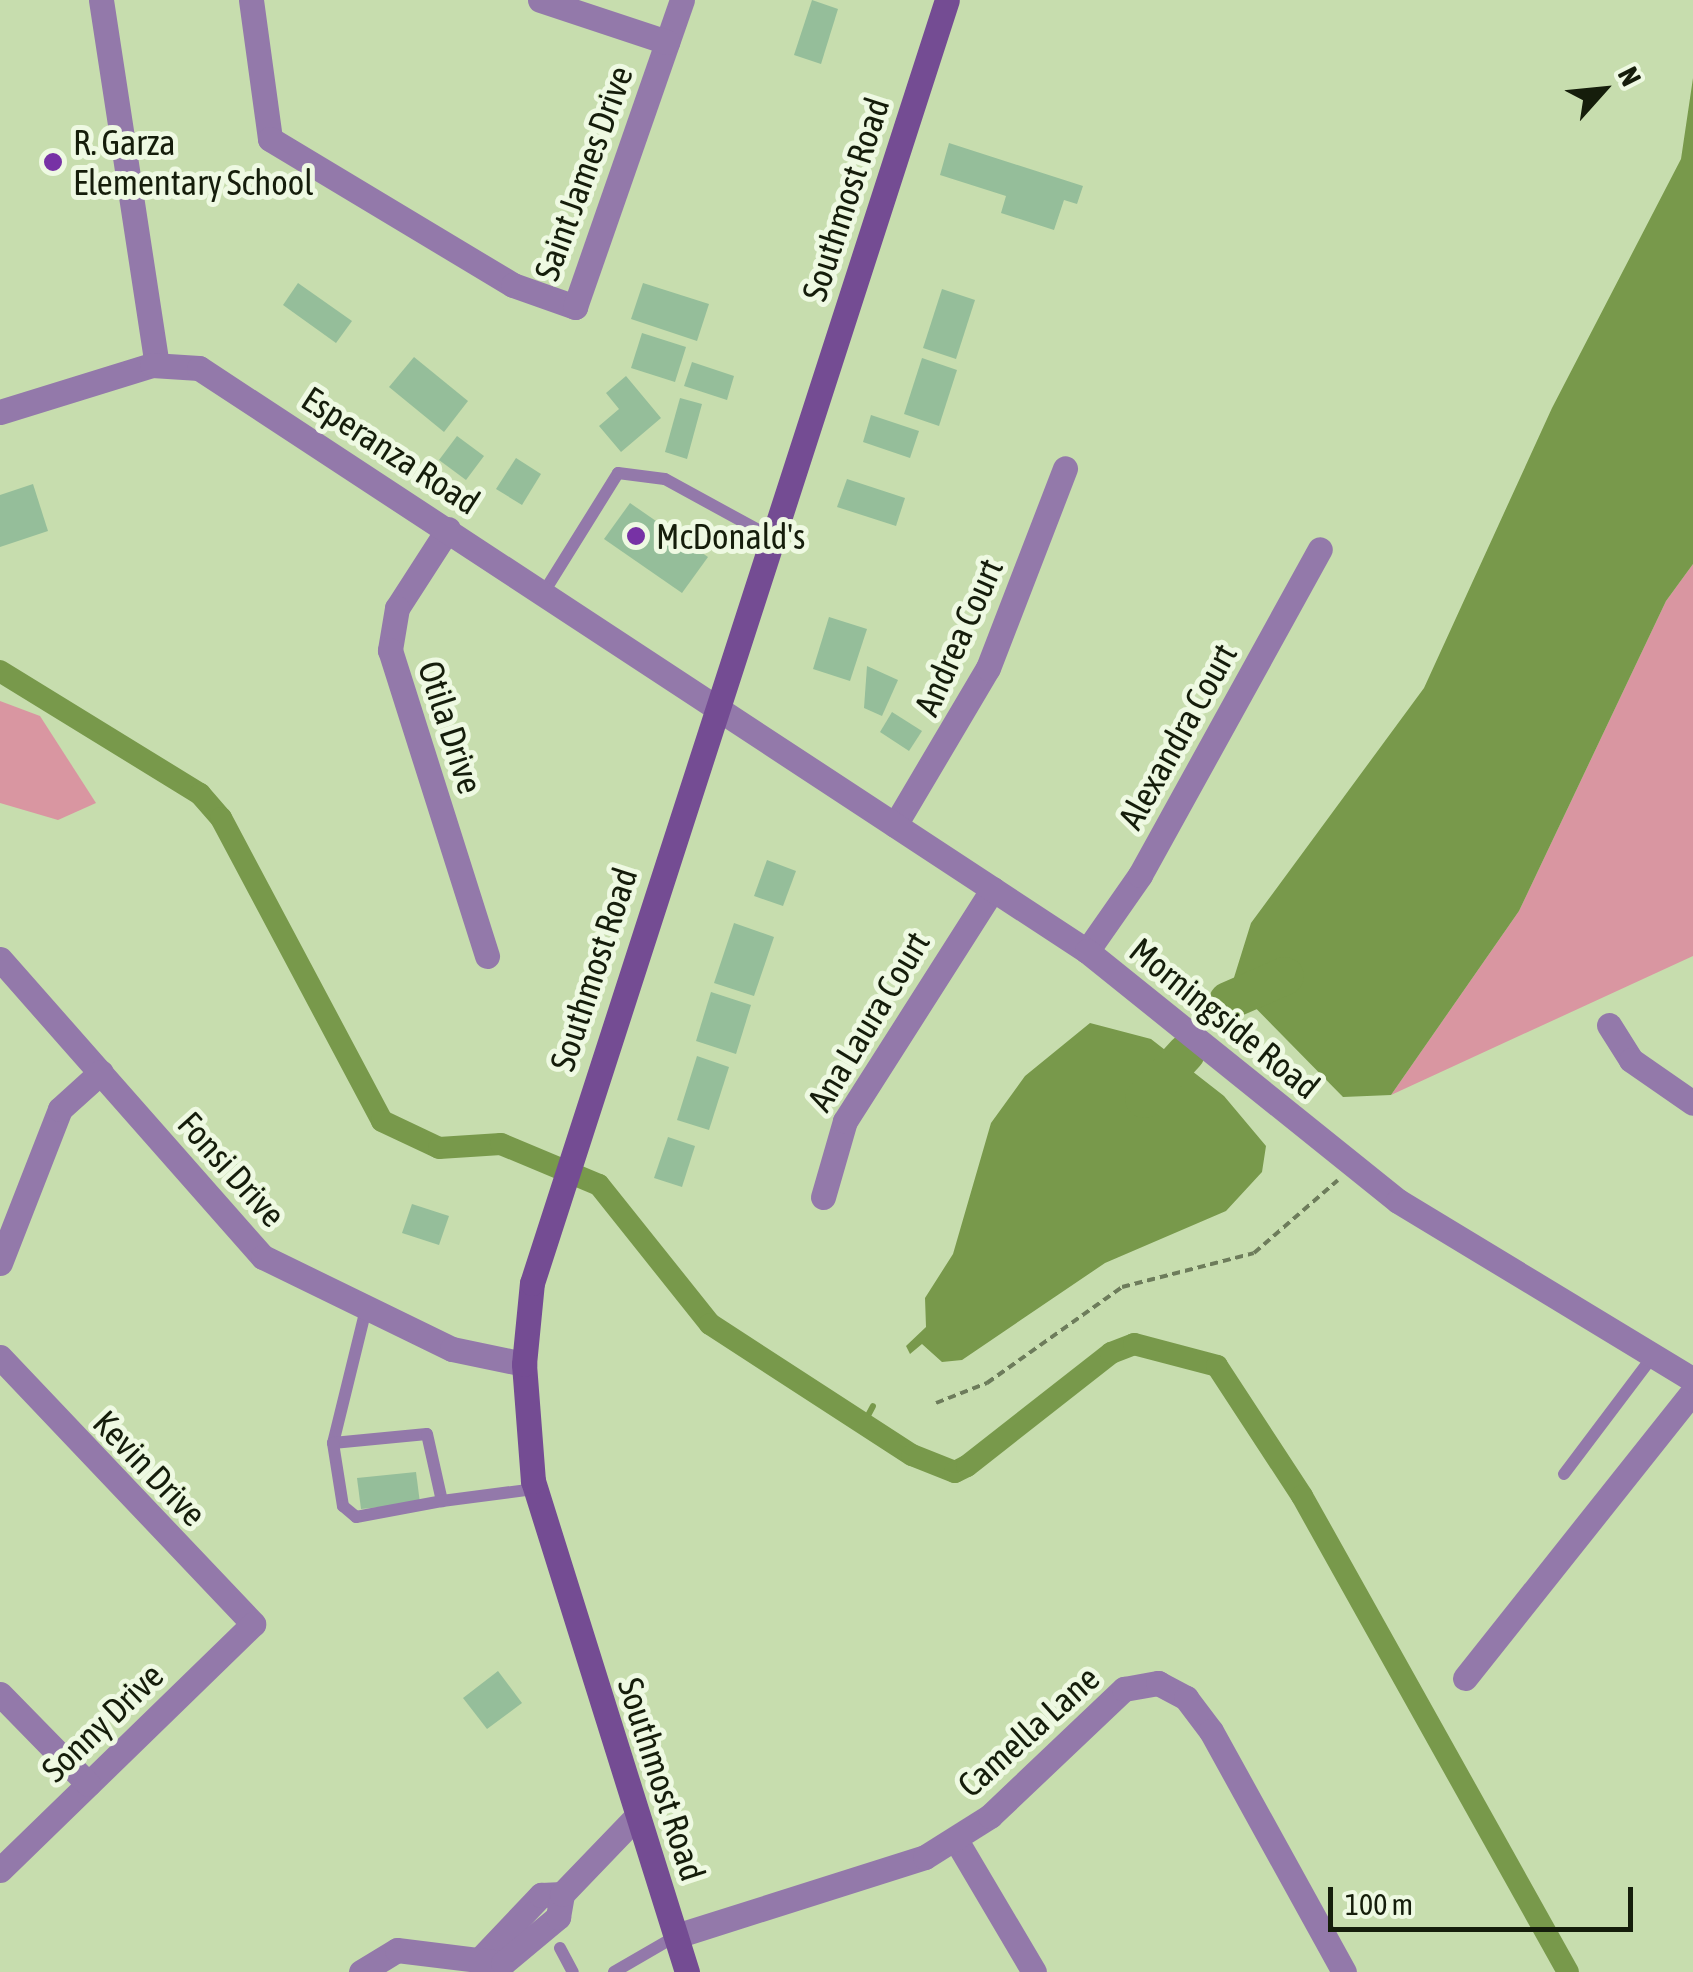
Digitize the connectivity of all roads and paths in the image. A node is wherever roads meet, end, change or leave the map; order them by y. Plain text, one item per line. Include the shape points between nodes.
1 (102, 0) edge
2 (251, 0) edge
3 (540, 0) edge
4 (682, 0) edge
5 (947, 0) edge
6 (667, 42) junction
7 (157, 365) junction
8 (0, 412) edge
9 (1065, 468) dead end
10 (448, 529) junction
11 (772, 536) junction
12 (1320, 549) dead end
13 (544, 592) junction
14 (717, 704) junction
15 (895, 825) junction
16 (992, 889) junction
17 (1087, 951) junction
18 (487, 956) dead end
19 (0, 959) edge
20 (1609, 1024) dead end
21 (101, 1072) junction
22 (1693, 1103) edge
23 (1352, 1166) junction
24 (823, 1196) dead end
25 (0, 1263) edge
26 (366, 1309) junction
27 (1652, 1356) junction
28 (0, 1357) edge
29 (524, 1364) junction
30 (1693, 1380) edge
31 (1693, 1391) edge
32 (936, 1403) dead end
33 (333, 1443) junction
34 (1564, 1474) dead end
35 (535, 1490) junction
36 (442, 1502) junction
37 (253, 1624) joint
38 (1465, 1678) dead end
39 (0, 1694) edge
40 (88, 1784) junction
41 (637, 1816) junction
42 (956, 1840) junction
43 (0, 1870) edge
44 (562, 1894) junction
45 (518, 1918) junction
46 (676, 1936) junction
47 (549, 1942) junction
48 (482, 1956) junction
49 (361, 1972) edge
50 (573, 1972) edge
51 (614, 1972) edge
52 (687, 1972) edge
53 (1034, 1972) edge
54 (1344, 1972) edge

1 - 7 street
2 - 6 street, Saint James Drive via 270,139 514,285 574,307
3 - 6 street
4 - 6 street, Saint James Drive
5 - 11 main road, Southmost Road
7 - 8 street, Esperanza Road
7 - 10 street, Esperanza Road via 199,368
9 - 15 street, Andrea Court via 972,700
10 - 13 street, Esperanza Road
10 - 18 street, Otila Drive via 397,608 390,650
11 - 13 lane via 664,479 618,474
11 - 14 main road, Southmost Road
12 - 17 street, Alexandra Court via 1140,874
13 - 14 street, Esperanza Road
14 - 15 street, Morningside Road
14 - 29 main road, Southmost Road via 556,1197 532,1283
15 - 16 street, Morningside Road
16 - 17 street, Morningside Road
16 - 24 street, Ana Laura Court via 844,1121
17 - 23 street, Morningside Road
19 - 21 street, Fonsi Drive
20 - 22 street via 1631,1060
21 - 25 street via 60,1109
21 - 26 street, Fonsi Drive via 236,1233 293,1275
23 - 27 street, Morningside Road
23 - 32 path via 1254,1253 1122,1287 987,1383
26 - 29 street, Fonsi Drive via 466,1354
26 - 33 lane
27 - 30 street, Morningside Road
27 - 34 lane
28 - 37 street, Kevin Drive
29 - 35 main road, Southmost Road
31 - 38 street
33 - 36 lane via 428,1434
33 - 36 lane via 343,1506 356,1517
35 - 36 lane
35 - 41 main road, Southmost Road
37 - 40 street, Sonny Drive
39 - 40 street
40 - 43 street, Sonny Drive
41 - 44 street
41 - 46 main road, Southmost Road
42 - 46 street, Camella Lane via 878,1876
42 - 53 street
42 - 54 street, Camella Lane via 1124,1689 1174,1688 1212,1731
44 - 45 street via 541,1895
44 - 47 street
45 - 47 street
45 - 48 street
46 - 51 lane
46 - 52 main road, Southmost Road
47 - 48 street via 504,1963
47 - 50 lane
48 - 49 street via 398,1950

